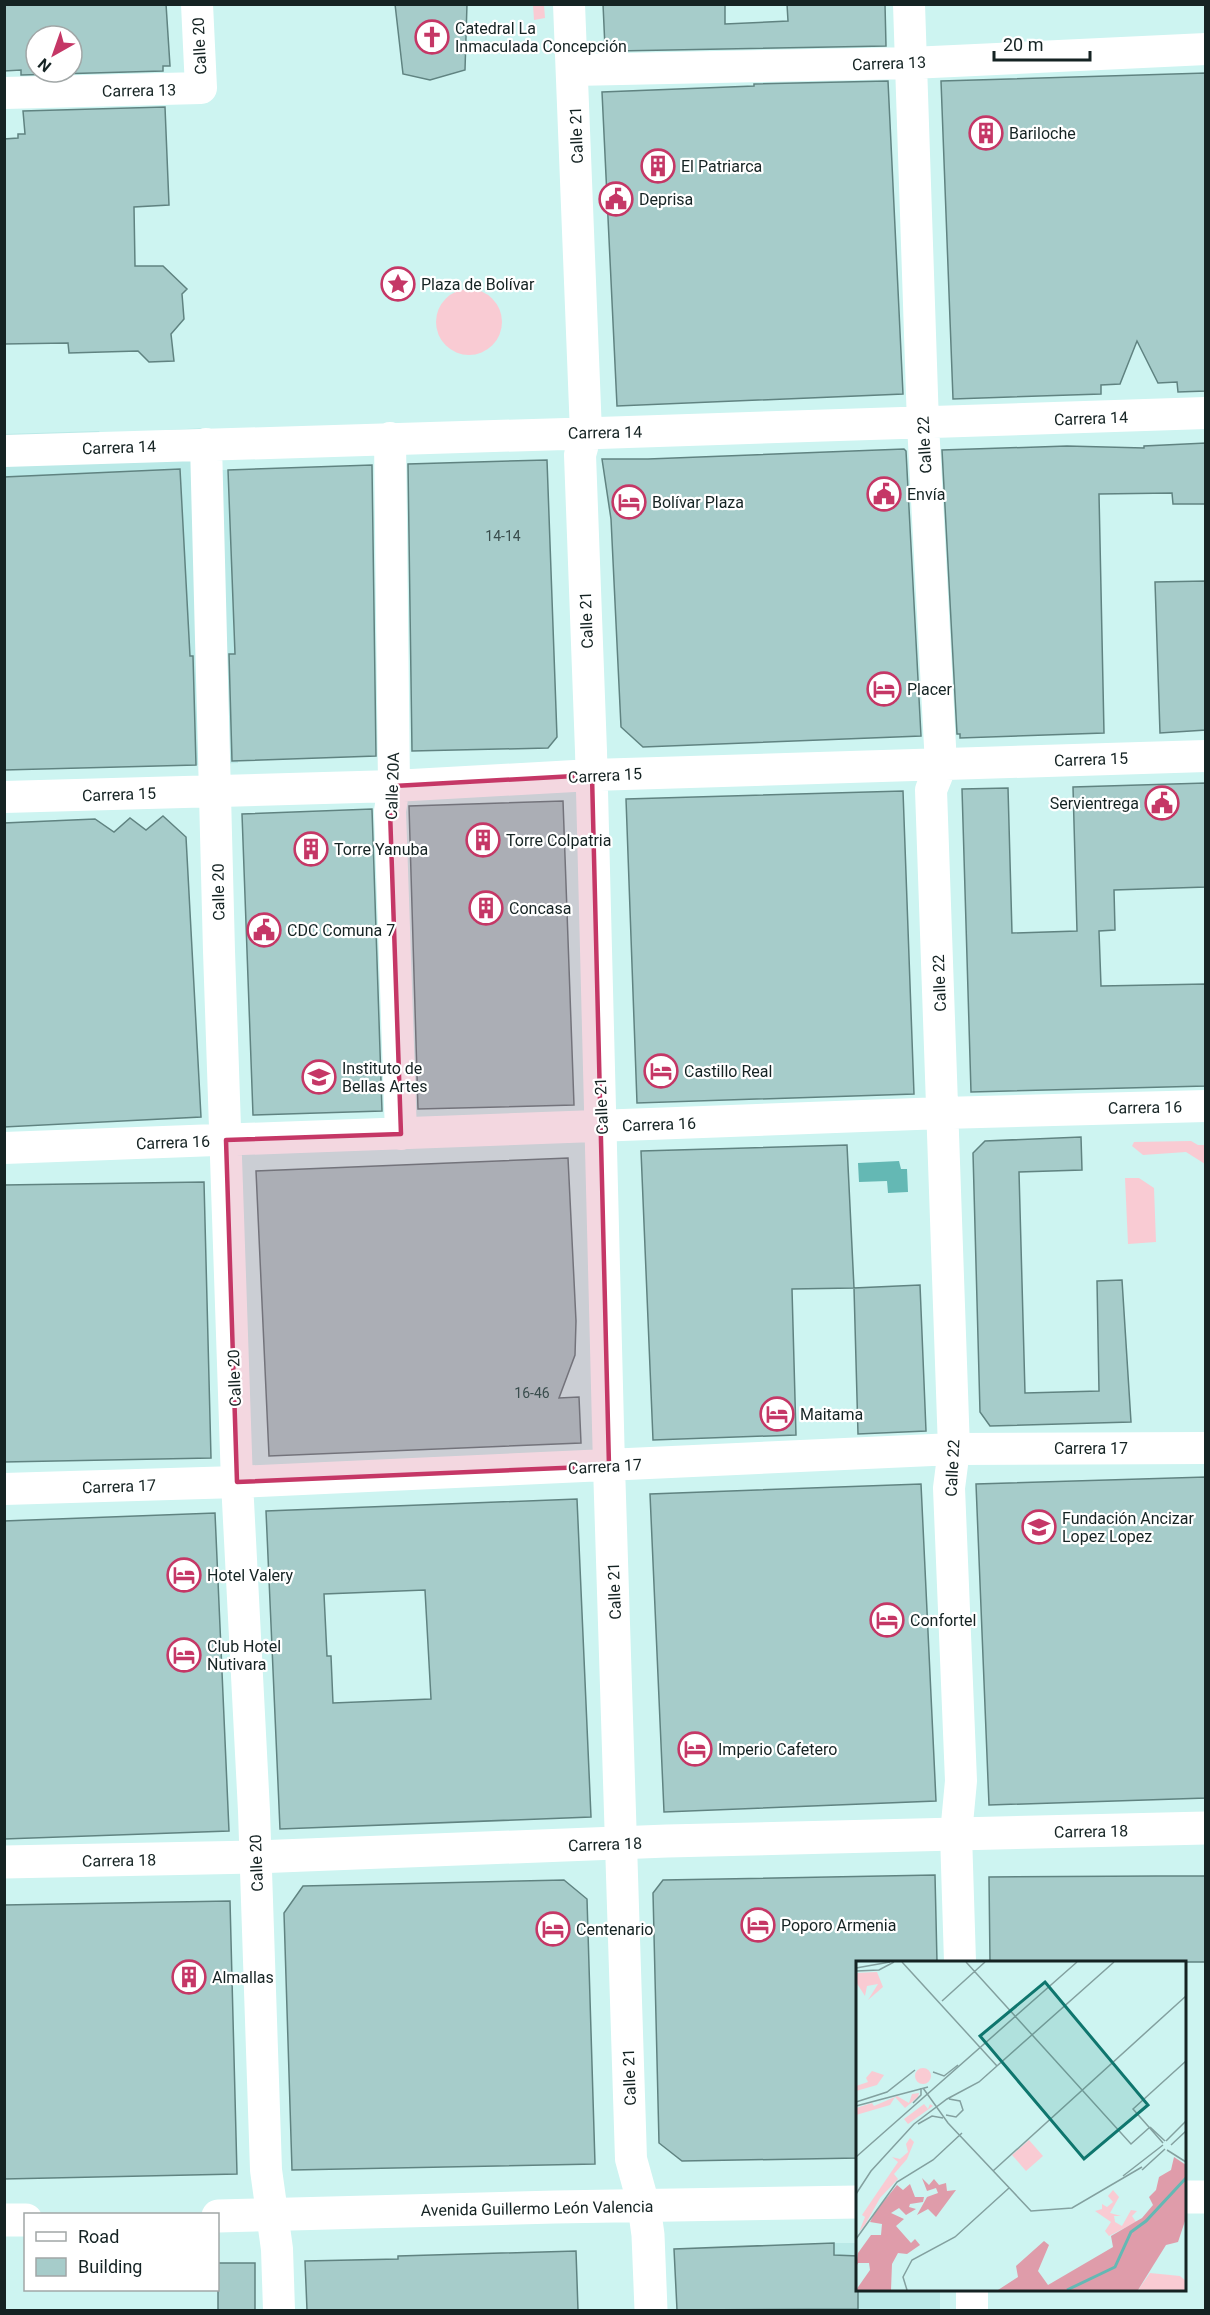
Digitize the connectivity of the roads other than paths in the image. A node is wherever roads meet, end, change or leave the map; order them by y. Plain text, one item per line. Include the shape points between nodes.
1 (197, 4) edge
2 (569, 4) edge
3 (909, 4) edge
4 (1206, 49) edge
5 (911, 63) junction
6 (573, 70) junction
7 (201, 88) joint
8 (4, 93) edge
9 (1206, 413) edge
10 (923, 424) junction
11 (586, 433) junction
12 (390, 438) junction
13 (206, 444) junction
14 (4, 451) edge
15 (1206, 756) edge
16 (941, 765) junction
17 (592, 775) junction
18 (394, 786) junction
19 (216, 791) junction
20 (4, 797) edge
21 (1206, 1106) edge
22 (943, 1113) junction
23 (602, 1127) junction
24 (401, 1134) junction
25 (226, 1140) junction
26 (4, 1148) edge
27 (1206, 1448) edge
28 (954, 1449) junction
29 (609, 1466) junction
30 (237, 1482) junction
31 (4, 1489) edge
32 (1206, 1828) edge
33 (956, 1834) junction
34 (622, 1843) junction
35 (255, 1857) junction
36 (4, 1862) edge
37 (960, 1961) edge
38 (1186, 2197) edge
39 (1206, 2197) edge
40 (856, 2202) edge
41 (644, 2206) junction
42 (273, 2215) junction
43 (219, 2216) edge
44 (4, 2220) edge
45 (24, 2220) edge
46 (972, 2291) edge
47 (279, 2310) edge
48 (651, 2310) edge
49 (972, 2310) edge

1 - 7 street, Calle 20
2 - 6 street, Calle 21
3 - 5 street, Calle 22
4 - 5 street, Carrera 13
5 - 6 street, Carrera 13
5 - 10 street, Calle 22
6 - 11 street, Calle 21
7 - 8 street, Carrera 13
9 - 10 street, Carrera 14
10 - 11 street, Carrera 14
10 - 16 street, Calle 22
11 - 12 street, Carrera 14
11 - 17 street, Calle 21 via 580,455
12 - 13 street, Carrera 14
12 - 18 street, Calle 20A
13 - 14 street, Carrera 14
13 - 19 street, Calle 20
15 - 16 street, Carrera 15
16 - 17 street, Carrera 15
16 - 22 street, Calle 22 via 931,790
17 - 18 street, Carrera 15
17 - 23 street, Calle 21
18 - 19 street, Carrera 15
18 - 24 street, Calle 20A via 390,811
19 - 20 street, Carrera 15
19 - 25 street, Calle 20
21 - 22 street, Carrera 16
22 - 23 street, Carrera 16
22 - 28 street, Calle 22
23 - 24 street, Carrera 16
23 - 29 street, Calle 21
24 - 25 street, Carrera 16
25 - 26 street, Carrera 16
25 - 30 street, Calle 20
27 - 28 street, Carrera 17
28 - 29 street, Carrera 17
28 - 33 street, Calle 22 via 949,1488 962,1781
29 - 30 street, Carrera 17
29 - 34 street, Calle 21
30 - 31 street, Carrera 17
30 - 35 street, Calle 20
32 - 33 main road, Carrera 18
33 - 34 main road, Carrera 18
33 - 37 street, Calle 22
34 - 35 main road, Carrera 18
34 - 41 street, Calle 21 via 631,2159
35 - 36 main road, Carrera 18
35 - 42 street, Calle 20 via 266,2170
38 - 39 main road
40 - 41 main road, Avenida Guillermo León Valencia
41 - 42 main road, Avenida Guillermo León Valencia
41 - 48 main road
42 - 43 main road, Avenida Guillermo León Valencia
42 - 47 street, Calle 20
44 - 45 main road
46 - 49 street

